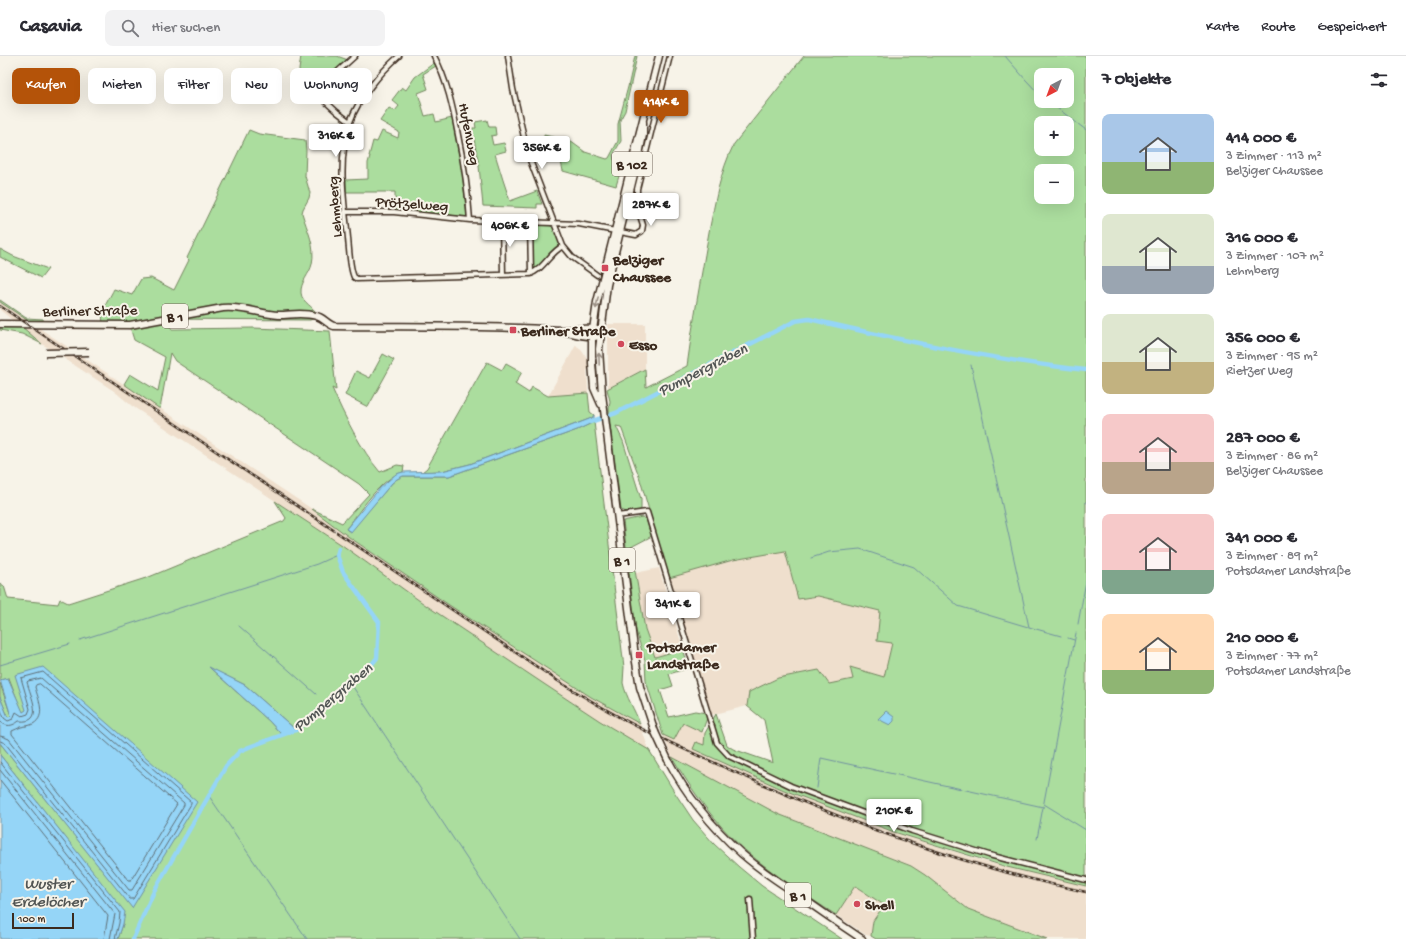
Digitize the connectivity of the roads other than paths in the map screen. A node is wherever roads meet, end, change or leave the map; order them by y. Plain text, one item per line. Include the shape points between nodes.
1 (355, 56) edge
2 (399, 56) edge
3 (434, 56) edge
4 (508, 56) edge
5 (659, 56) edge
6 (670, 56) edge
7 (350, 122) junction
8 (345, 212) junction
9 (470, 220) junction
10 (502, 221) junction
11 (530, 222) junction
12 (554, 223) junction
13 (617, 231) junction
14 (563, 246) junction
15 (531, 274) junction
16 (503, 275) junction
17 (597, 275) dead end
18 (0, 324) edge
19 (593, 328) junction
20 (560, 330) junction
21 (600, 332) junction
22 (592, 337) junction
23 (89, 352) dead end
24 (46, 353) dead end
25 (604, 413) junction
26 (617, 516) junction
27 (1086, 880) edge
28 (750, 900) dead end
29 (753, 939) edge
30 (862, 939) edge

1 - 7 street via 315,92
2 - 7 street, Lehmberg via 371,87
3 - 9 street, Hufenweg via 453,109 467,180
4 - 12 street via 524,140
5 - 13 main road, B 102
6 - 13 street, Prötzelweg via 636,194 643,228 636,235
7 - 8 street, Lehmberg via 344,161
8 - 9 street, Prötzelweg via 404,212
8 - 16 street, Lehmberg via 354,278
9 - 10 street, Prötzelweg
10 - 11 street, Prötzelweg
10 - 16 street
11 - 12 street, Prötzelweg
11 - 15 street
12 - 13 street, Prötzelweg via 579,224
12 - 14 street
13 -> 19 main road, B 102 via 600,289
13 - 21 main road, B 102
14 - 15 street via 553,253 540,269
14 - 17 street via 572,258
15 - 16 street
18 - 20 main road, Berliner Straße / B 1 via 130,325 235,307 274,314 314,315 334,326 514,327
19 - 20 main road, Berliner Straße / B 1
19 - 21 main road, Berliner Straße / B 1
19 - 22 main road, B 102
20 - 22 main road, Berliner Straße / B 1
21 - 22 main road
25 -> 21 main road, B 1 via 599,363
22 - 25 main road, B 1 via 594,388
23 - 24 main road, bridge
25 - 26 main road, B 1
26 - 27 street via 647,512 717,744 729,756 791,786 912,831 989,855
26 - 30 main road, B 1, bridge via 640,686 655,732 678,779 703,814 743,854
28 - 29 street

